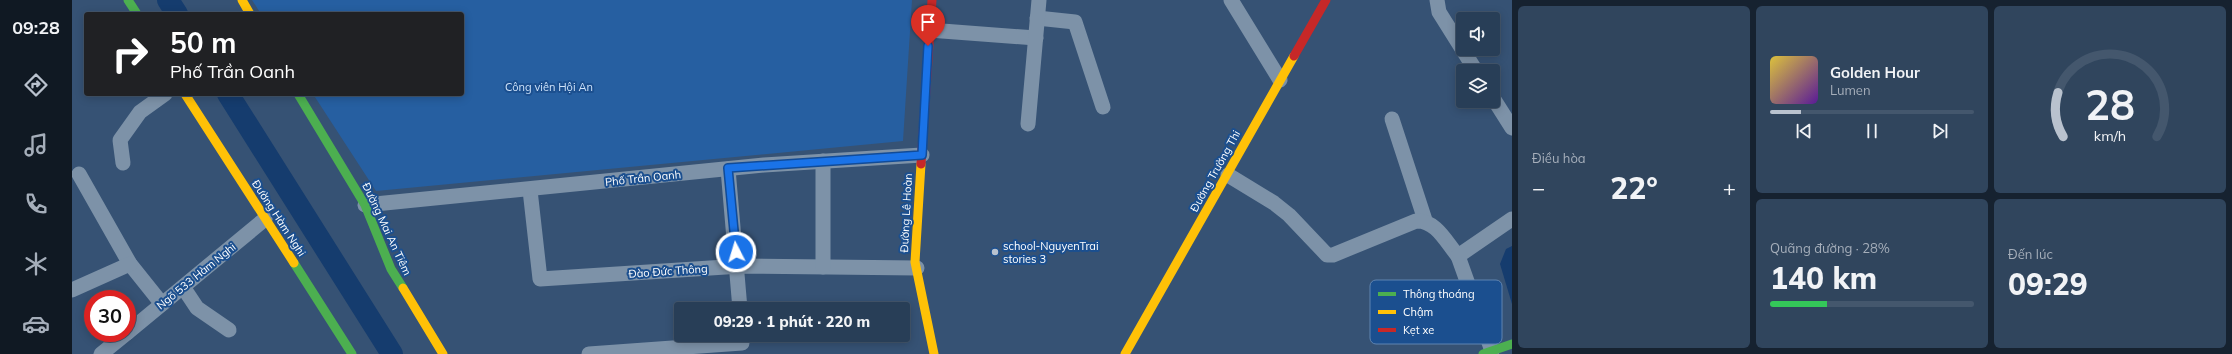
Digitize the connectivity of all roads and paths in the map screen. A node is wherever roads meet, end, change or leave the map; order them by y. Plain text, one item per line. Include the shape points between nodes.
1 (128, 0) edge
2 (242, 0) edge
3 (932, 0) edge
4 (1039, 0) edge
5 (1231, 0) edge
6 (1326, 0) edge
7 (1437, 0) edge
8 (136, 12) edge
9 (249, 12) edge
10 (1037, 18) junction
11 (929, 30) junction
12 (1036, 38) junction
13 (1472, 64) edge
14 (1280, 80) junction
15 (162, 96) edge
16 (186, 96) edge
17 (299, 96) edge
18 (1103, 107) dead end
19 (1499, 108) edge
20 (1392, 119) dead end
21 (1028, 124) dead end
22 (1512, 128) edge
23 (922, 155) junction
24 (824, 161) junction
25 (123, 163) dead end
26 (728, 168) junction
27 (79, 174) dead end
28 (1228, 174) junction
29 (530, 190) junction
30 (364, 205) junction
31 (265, 219) junction
32 (1512, 219) edge
33 (1425, 220) junction
34 (1458, 256) junction
35 (130, 264) junction
36 (738, 266) junction
37 (823, 267) junction
38 (917, 268) junction
39 (1465, 280) edge
40 (183, 287) junction
41 (73, 288) edge
42 (740, 302) edge
43 (162, 304) junction
44 (136, 326) edge
45 (229, 330) dead end
46 (116, 342) edge
47 (733, 342) edge
48 (1512, 344) edge
49 (710, 350) edge
50 (1487, 353) edge
51 (101, 354) edge
52 (352, 354) edge
53 (442, 354) edge
54 (589, 354) edge
55 (934, 354) edge
56 (1125, 354) edge

1 - 8 street
2 - 9 street
3 - 11 street, Đường Lê Hoàn
4 - 10 street
5 - 14 street
6 - 14 street, Đường Trường Thi
7 - 13 street via 1440,12
10 - 12 street
10 - 18 street via 1074,22
11 - 12 street
11 - 23 street, Đường Lê Hoàn
12 - 21 street
14 - 28 street, Đường Trường Thi
15 - 25 street via 140,112 120,140
16 - 31 street, Đường Hàm Nghi
17 - 30 street, Đường Mai An Tiêm
19 - 22 street
20 - 33 street
23 - 24 street, Phố Trần Oanh
23 - 38 street, Đường Lê Hoàn
24 - 26 street, Phố Trần Oanh
24 - 37 street
26 - 29 street, Phố Trần Oanh
26 - 36 street
27 - 35 street
28 - 33 street via 1289,215 1327,255 1333,255 1416,221
28 - 56 street, Đường Trường Thi
29 - 30 street, Phố Trần Oanh
29 - 36 street, Đào Đức Thông via 540,279
30 - 53 street, Đường Mai An Tiêm via 391,269
31 - 40 street, Ngõ 533 Hàm Nghi
31 - 52 street, Đường Hàm Nghi
32 - 34 street
33 - 34 street via 1432,224
34 - 39 street
35 - 41 street
35 - 43 street
36 - 37 street, Đào Đức Thông
36 - 42 street
37 - 38 street, Đào Đức Thông
38 - 55 street, Đường Lê Hoàn
40 - 43 street, Ngõ 533 Hàm Nghi
40 - 45 street via 197,308
43 - 44 street, Ngõ 533 Hàm Nghi
46 - 51 street, Ngõ 533 Hàm Nghi
47 - 49 street
48 - 50 street
49 - 54 street

